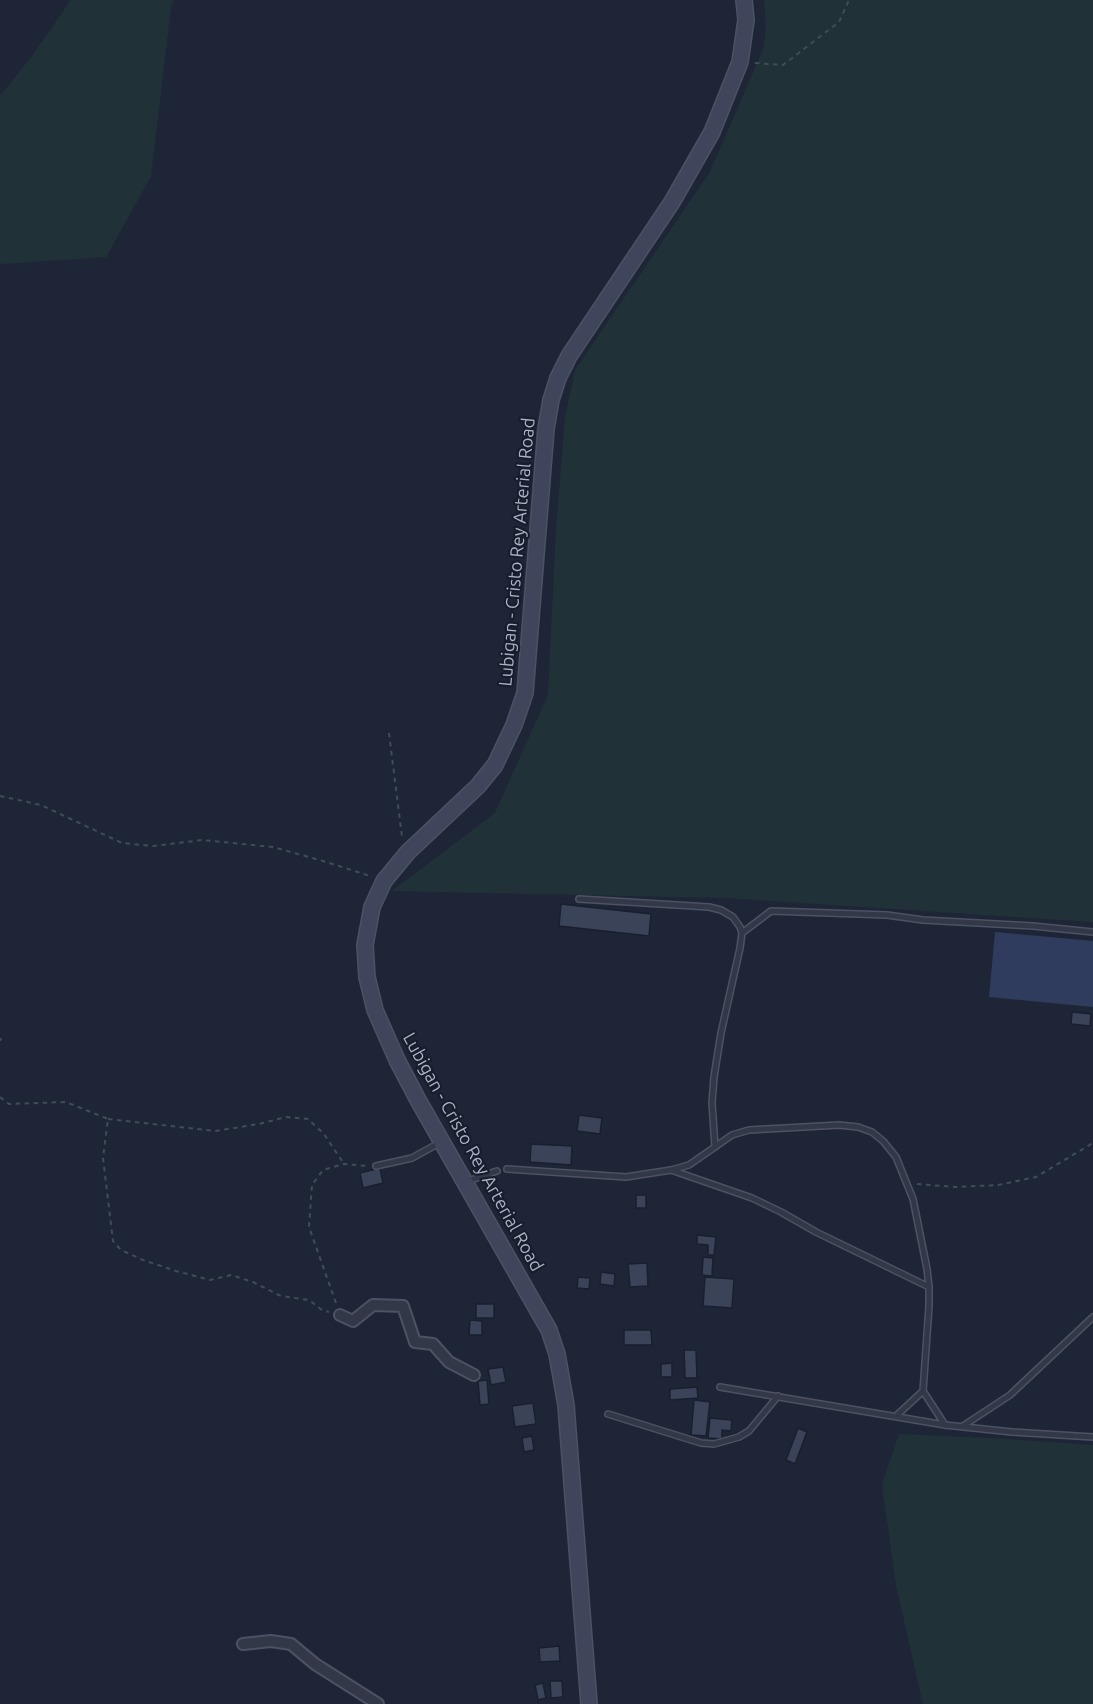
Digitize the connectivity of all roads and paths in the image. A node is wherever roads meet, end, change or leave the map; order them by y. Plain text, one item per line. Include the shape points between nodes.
1 (744, 0) edge
2 (849, 0) edge
3 (740, 62) junction
4 (389, 733) dead end
5 (0, 796) edge
6 (404, 858) junction
7 (384, 881) junction
8 (579, 899) dead end
9 (1093, 932) edge
10 (742, 933) junction
11 (0, 1097) edge
12 (108, 1119) junction
13 (442, 1141) junction
14 (1093, 1143) edge
15 (715, 1147) junction
16 (344, 1164) junction
17 (376, 1166) joint
18 (507, 1168) dead end
19 (671, 1170) junction
20 (497, 1171) dead end
21 (466, 1181) junction
22 (908, 1184) junction
23 (928, 1287) junction
24 (340, 1315) junction
25 (1093, 1317) edge
26 (474, 1375) dead end
27 (720, 1387) dead end
28 (923, 1391) junction
29 (778, 1396) junction
30 (608, 1414) dead end
31 (896, 1416) junction
32 (945, 1425) junction
33 (963, 1426) junction
34 (1093, 1437) edge
35 (243, 1644) dead end
36 (378, 1704) edge
37 (589, 1704) edge

1 - 3 main road, Lubigan - Cristo Rey Arterial Road via 746,20
2 - 3 path via 839,22 783,65
3 - 6 main road, Lubigan - Cristo Rey Arterial Road via 712,132 692,169 569,356 551,400 525,693 514,724 495,765 478,786
4 - 6 path
5 - 7 path via 41,805 122,843 153,846 202,840 273,847
6 - 7 main road, Lubigan - Cristo Rey Arterial Road
7 - 13 main road, Lubigan - Cristo Rey Arterial Road via 372,907 365,945 367,977 375,1010
8 - 10 lane via 709,907 733,917
9 - 10 lane via 887,915 771,911
10 - 15 lane via 714,1077
11 - 12 path via 9,1104 66,1102
12 - 16 path via 215,1131 286,1117 308,1119 324,1134
12 - 24 path via 103,1158 113,1241 121,1250 165,1268 210,1280 231,1275 281,1296 309,1300 322,1310
13 - 17 lane via 412,1158
13 - 21 main road, Lubigan - Cristo Rey Arterial Road
14 - 22 path via 1036,1177 998,1185
15 - 19 lane via 689,1165
15 - 22 lane via 732,1135 749,1130 858,1127 883,1141
16 - 17 path
16 - 24 path via 323,1170 312,1185 309,1227
18 - 19 lane via 626,1178
19 - 23 lane via 752,1198
20 - 21 lane
21 - 37 main road, Lubigan - Cristo Rey Arterial Road via 549,1330 557,1353 566,1405
22 - 23 lane via 914,1199
23 - 28 lane
24 - 26 street via 353,1322 373,1305 403,1306 415,1342 433,1344 449,1362
25 - 33 lane via 1010,1395
27 - 29 lane
28 - 31 lane
28 - 32 lane
29 - 30 lane via 749,1431 714,1444
29 - 31 lane
31 - 32 lane
32 - 33 lane
33 - 34 lane
35 - 36 street via 291,1644

